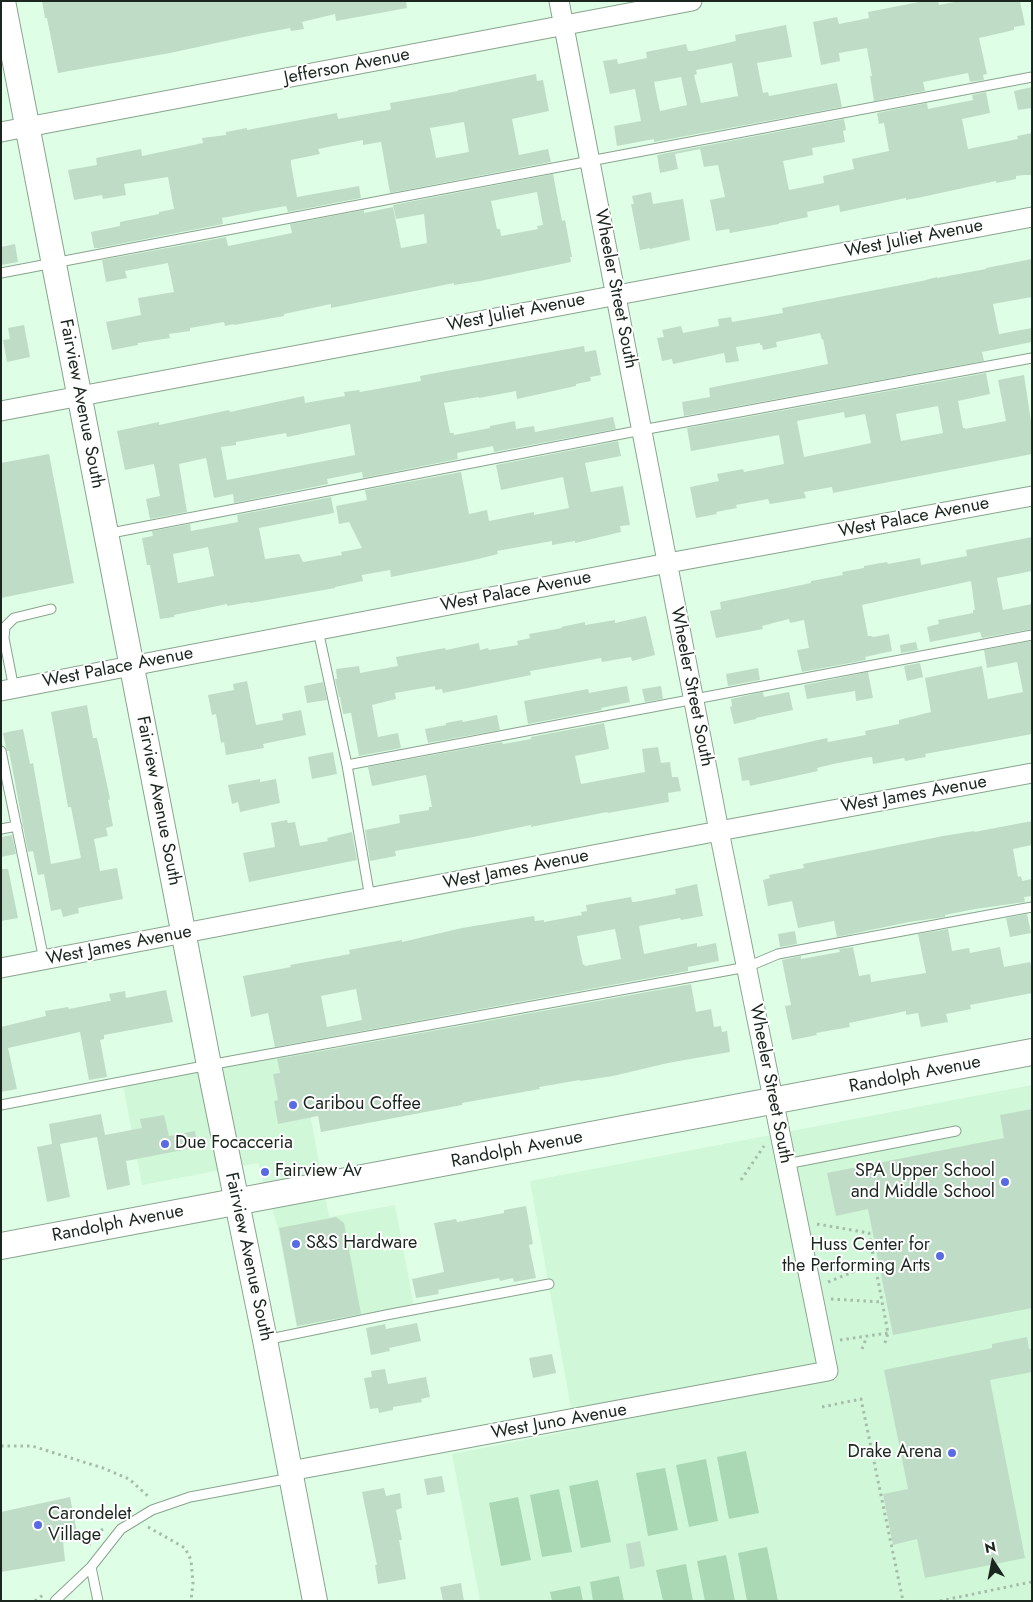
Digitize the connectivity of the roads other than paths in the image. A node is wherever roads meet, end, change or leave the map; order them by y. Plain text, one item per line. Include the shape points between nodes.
1 (3, 1) edge
2 (559, 1) edge
3 (692, 1) edge
4 (564, 25) junction
5 (1032, 77) edge
6 (27, 127) junction
7 (1, 132) edge
8 (590, 161) junction
9 (1032, 217) edge
10 (53, 263) junction
11 (1, 273) edge
12 (616, 294) junction
13 (1032, 358) edge
14 (79, 396) junction
15 (1, 411) edge
16 (642, 430) junction
17 (1032, 496) edge
18 (106, 534) junction
19 (668, 563) junction
20 (51, 609) dead end
21 (318, 630) junction
22 (1032, 635) edge
23 (131, 666) junction
24 (8, 690) edge
25 (694, 700) junction
26 (1, 751) edge
27 (346, 766) junction
28 (1032, 773) edge
29 (17, 826) junction
30 (1, 829) edge
31 (719, 831) junction
32 (370, 898) junction
33 (1032, 908) edge
34 (183, 934) junction
35 (44, 960) junction
36 (747, 967) junction
37 (1, 968) edge
38 (1032, 1052) edge
39 (209, 1065) junction
40 (773, 1101) junction
41 (1, 1105) edge
42 (956, 1131) dead end
43 (786, 1164) junction
44 (237, 1202) junction
45 (1, 1246) edge
46 (549, 1284) dead end
47 (265, 1340) junction
48 (828, 1372) joint
49 (290, 1474) junction
50 (91, 1567) junction
51 (54, 1601) edge
52 (98, 1601) edge
53 (315, 1601) edge

1 - 6 street, Fairview Avenue South
2 - 4 street, Wheeler Street South
3 - 4 street, Jefferson Avenue
4 - 6 street, Jefferson Avenue
4 - 8 street, Wheeler Street South
5 - 8 lane
6 - 7 street, Jefferson Avenue
6 - 10 street, Fairview Avenue South
8 - 10 lane
8 - 12 street, Wheeler Street South
9 - 12 street, West Juliet Avenue
10 - 11 lane
10 - 14 street, Fairview Avenue South
12 - 14 street, West Juliet Avenue
12 - 16 street, Wheeler Street South
13 - 16 lane
14 - 15 street, West Juliet Avenue
14 - 18 street, Fairview Avenue South
16 - 18 lane
16 - 19 street, Wheeler Street South
17 - 19 street, West Palace Avenue
18 - 23 street, Fairview Avenue South
19 - 21 street, West Palace Avenue
19 - 25 street, Wheeler Street South
20 - 24 lane via 14,618 4,627
21 - 23 street, West Palace Avenue
21 - 27 lane
22 - 25 lane
23 - 24 street, West Palace Avenue
23 - 34 street, Fairview Avenue South
25 - 27 lane
25 - 31 street, Wheeler Street South
26 - 29 lane
27 - 32 lane
28 - 31 street, West James Avenue
29 - 30 lane
29 - 35 lane
31 - 32 street, West James Avenue
31 - 36 street, Wheeler Street South
32 - 34 street, West James Avenue
33 - 36 lane via 778,954
34 - 35 street, West James Avenue
34 - 39 street, Fairview Avenue South
35 - 37 street, West James Avenue
36 - 39 lane
36 - 40 street, Wheeler Street South
38 - 40 main road, Randolph Avenue
39 - 41 lane
39 - 44 street, Fairview Avenue South
40 - 43 street, Wheeler Street South
40 - 44 main road, Randolph Avenue
42 - 43 lane
43 - 48 street, Wheeler Street South
44 - 45 main road, Randolph Avenue
44 - 47 street, Fairview Avenue South
46 - 47 lane
47 - 49 street, Fairview Avenue South
48 - 49 street, West Juno Avenue
49 - 50 lane via 190,1497 152,1510 121,1529
49 - 53 street, Fairview Avenue South
50 - 51 lane
50 - 52 lane

